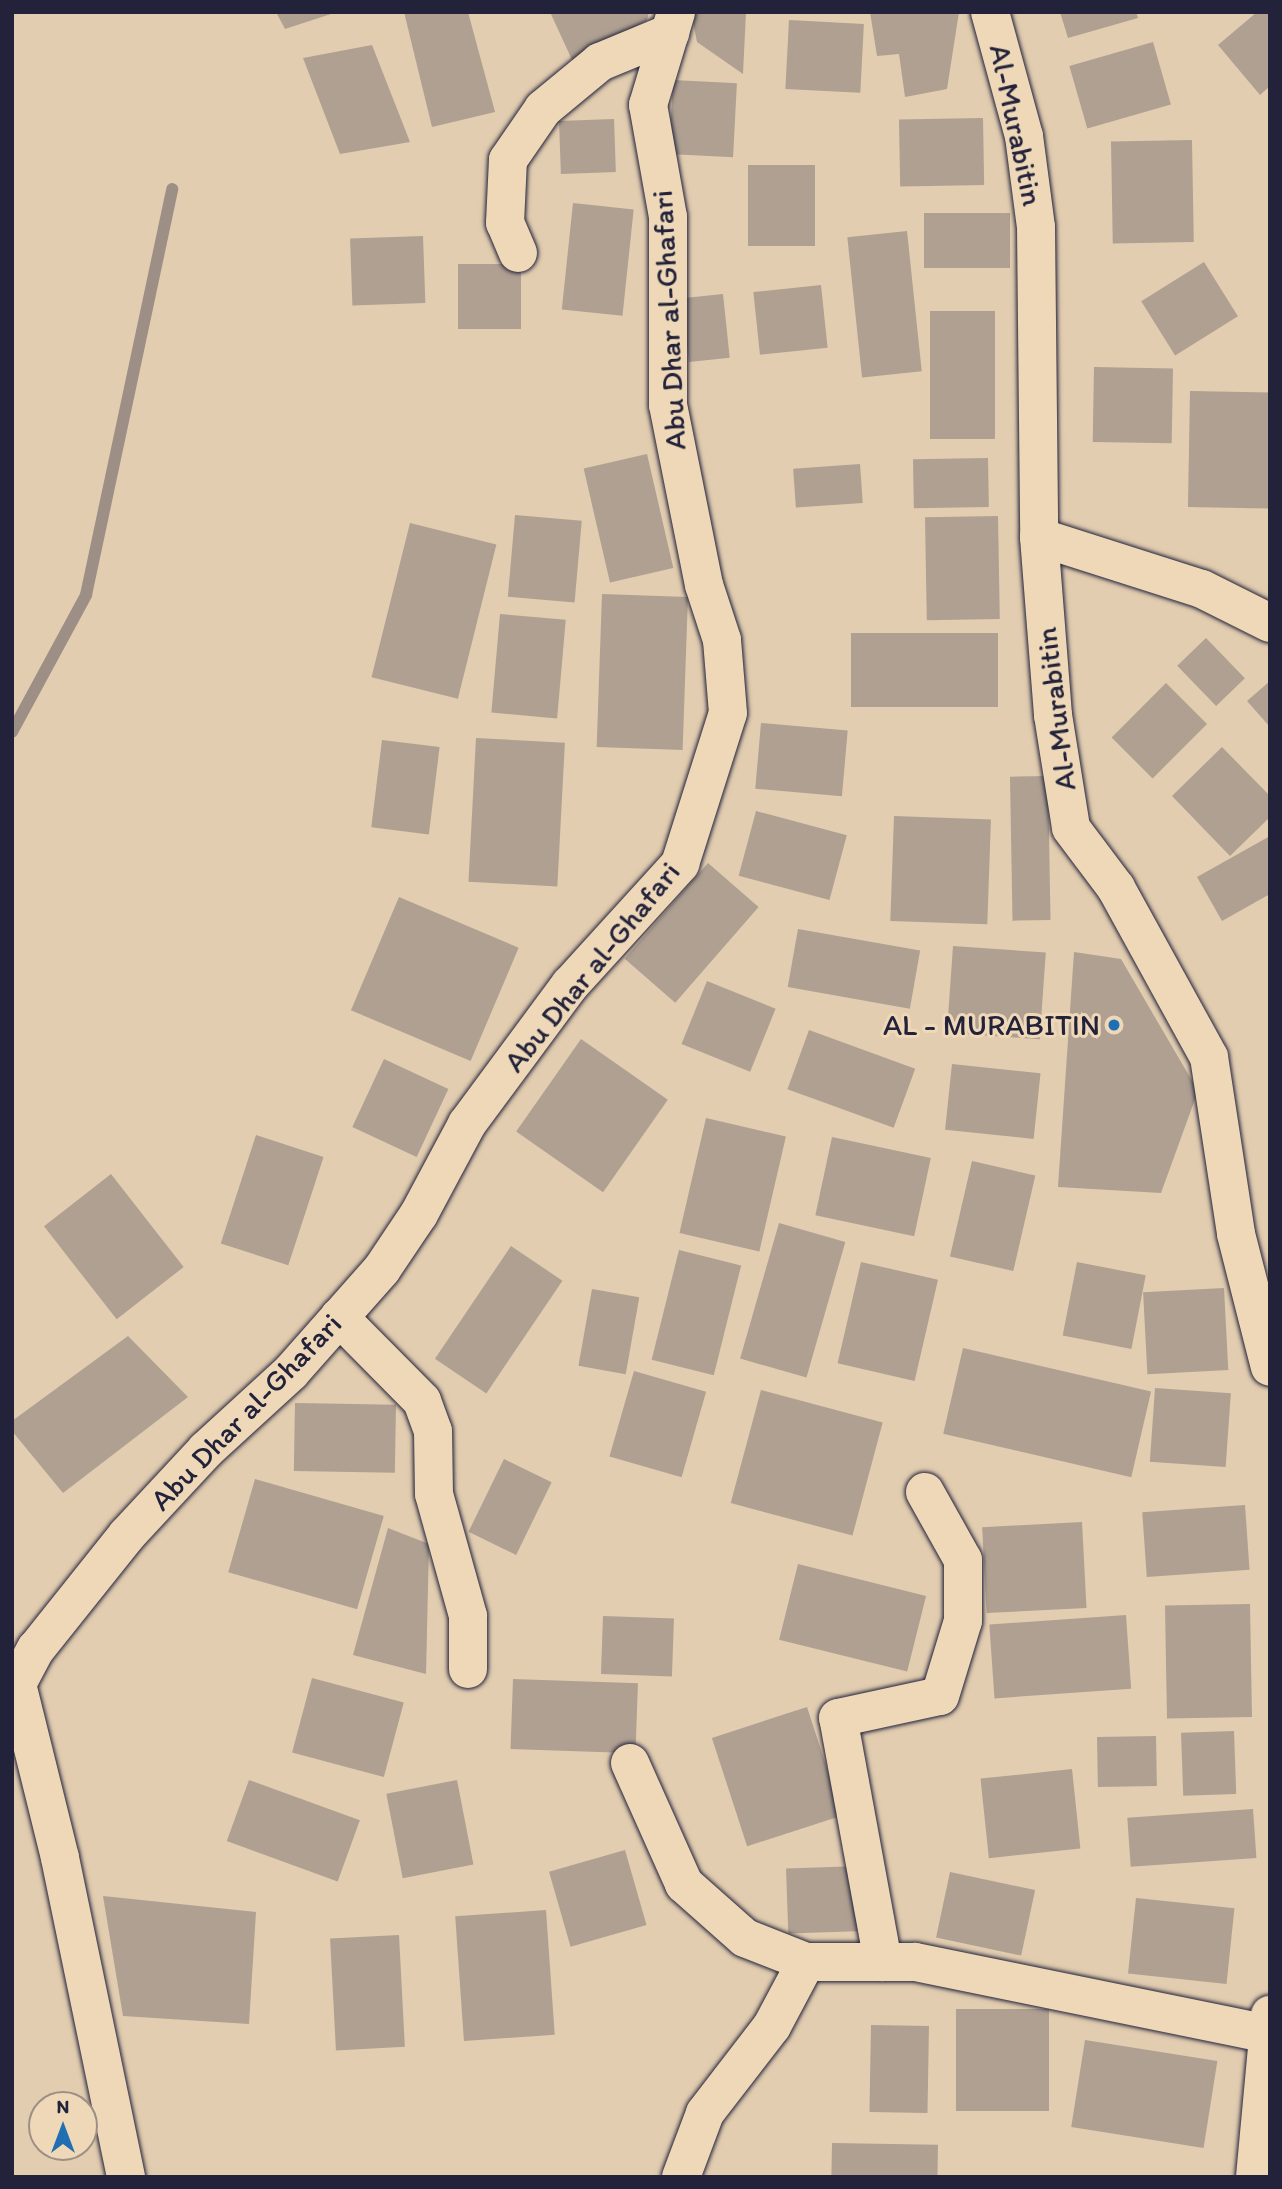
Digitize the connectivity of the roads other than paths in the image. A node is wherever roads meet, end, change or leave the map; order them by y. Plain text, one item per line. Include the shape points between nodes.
1 (990, 12) edge
2 (673, 23) edge
3 (518, 253) dead end
4 (1039, 537) junction
5 (1270, 623) edge
6 (339, 1317) junction
7 (1270, 1367) edge
8 (925, 1492) dead end
9 (468, 1669) dead end
10 (15, 1683) edge
11 (630, 1763) dead end
12 (806, 1962) junction
13 (883, 1962) junction
14 (1269, 2024) edge
15 (126, 2177) edge
16 (681, 2177) edge
17 (1255, 2177) edge

1 - 4 street, Al-Murabitin via 1024,136 1036,226
2 - 3 street via 600,62 543,109 508,160 505,223
2 - 6 street, Abu Dhar al-Ghafari via 648,105 668,217 668,405 701,572 722,640 728,713 680,864 570,985 467,1124 419,1214 382,1269
4 - 5 street via 1202,589
4 - 7 street, Al-Murabitin via 1053,715 1071,828 1116,888 1209,1057 1236,1234
6 - 9 street via 422,1401 433,1431 434,1493 468,1616
6 - 10 street, Abu Dhar al-Ghafari via 127,1535 36,1649
8 - 13 street via 963,1560 963,1621 940,1696 838,1718
10 - 15 street via 60,1858
11 - 12 street via 684,1884 745,1938
12 - 13 street
12 - 16 street via 772,2026 705,2113
13 - 14 street via 926,1964
14 - 17 street

